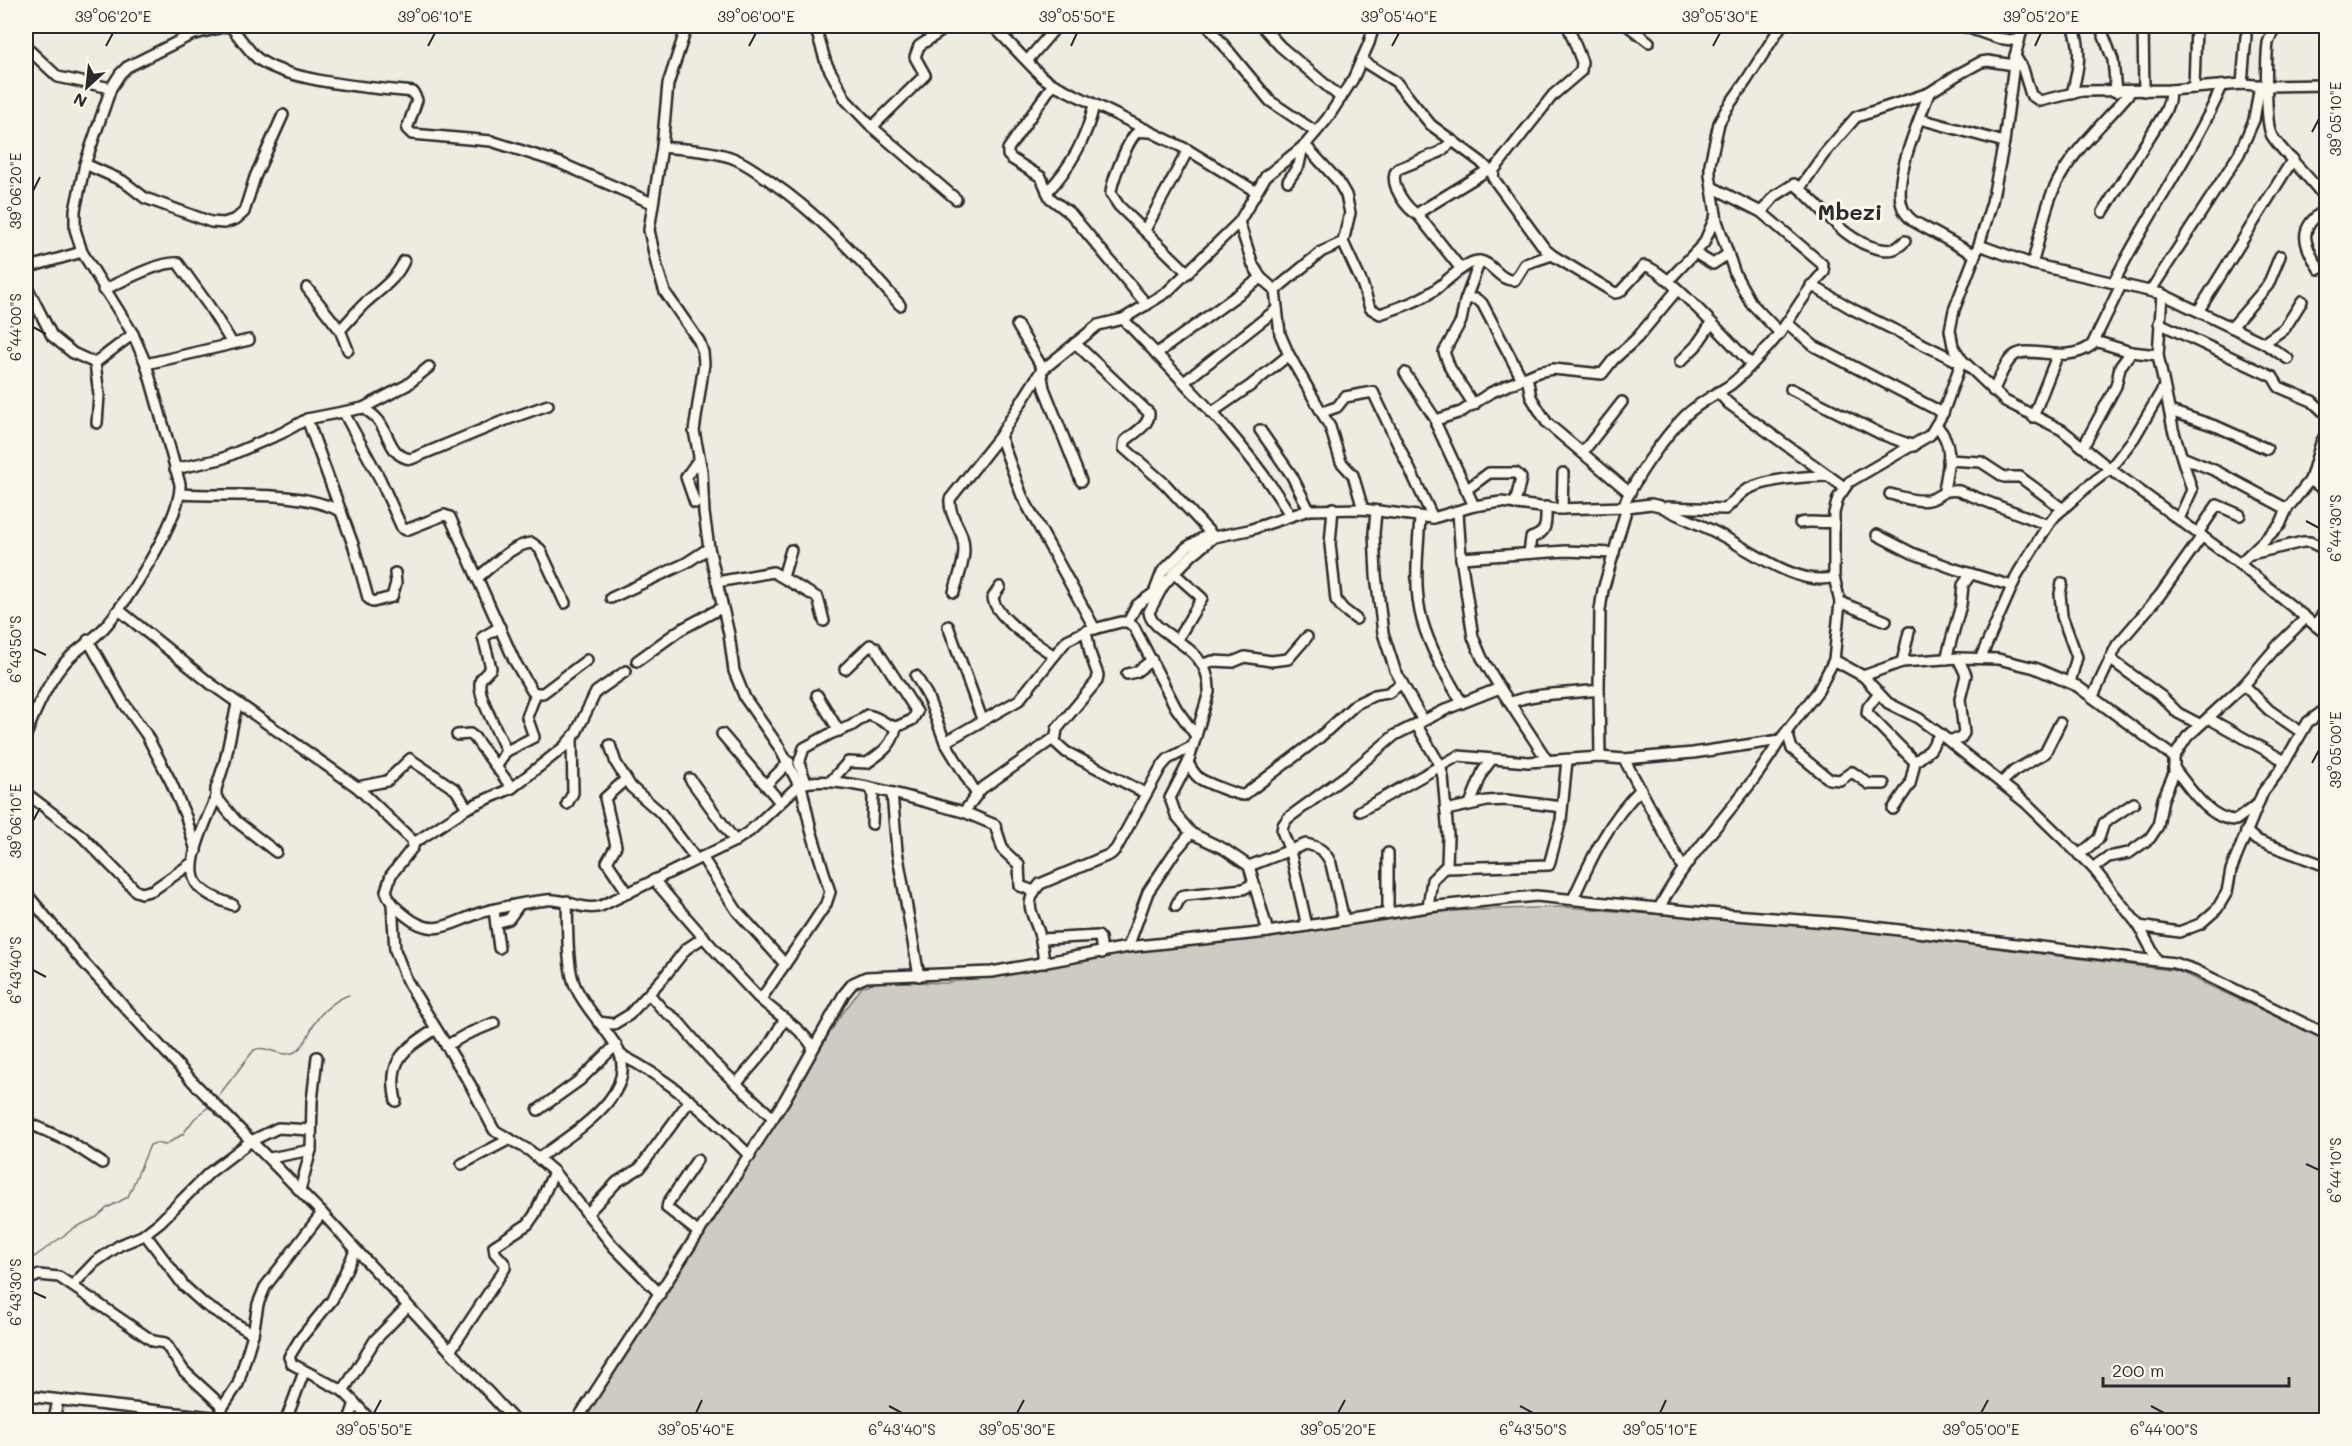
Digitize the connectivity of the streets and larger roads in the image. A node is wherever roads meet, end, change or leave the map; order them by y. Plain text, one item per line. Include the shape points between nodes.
1 (228, 26) edge
2 (687, 26) edge
3 (815, 26) edge
4 (949, 26) edge
5 (993, 26) edge
6 (1057, 26) edge
7 (1208, 26) edge
8 (1262, 26) edge
9 (1374, 26) edge
10 (1568, 26) edge
11 (1628, 26) edge
12 (1781, 26) edge
13 (1963, 26) edge
14 (2023, 26) edge
15 (2073, 26) edge
16 (2100, 26) edge
17 (2144, 26) edge
18 (2196, 26) edge
19 (2275, 26) edge
20 (2246, 36) dead end
21 (2019, 41) junction
22 (1649, 42) dead end
23 (26, 47) edge
24 (1361, 60) junction
25 (1027, 61) junction
26 (2014, 61) junction
27 (1053, 84) junction
28 (2242, 84) junction
29 (2326, 85) edge
30 (2222, 86) junction
31 (2264, 86) junction
32 (111, 88) junction
33 (2194, 88) junction
34 (2170, 90) junction
35 (2131, 91) junction
36 (2144, 91) junction
37 (2116, 92) junction
38 (1929, 93) junction
39 (2072, 94) junction
40 (1341, 98) junction
41 (1095, 105) junction
42 (283, 115) dead end
43 (1920, 119) junction
44 (872, 127) junction
45 (1151, 132) junction
46 (1316, 132) junction
47 (1453, 141) junction
48 (2004, 142) junction
49 (1304, 146) junction
50 (662, 147) junction
51 (1188, 150) junction
52 (2293, 159) junction
53 (85, 164) junction
54 (1490, 172) junction
55 (1288, 181) dead end
56 (1712, 187) junction
57 (1800, 188) junction
58 (1255, 191) junction
59 (1047, 192) junction
60 (956, 199) dead end
61 (2326, 200) edge
62 (652, 203) junction
63 (2326, 209) edge
64 (1761, 212) junction
65 (2103, 212) dead end
66 (1418, 214) junction
67 (1716, 215) junction
68 (1239, 222) junction
69 (1145, 230) junction
70 (1905, 241) dead end
71 (1343, 242) junction
72 (1979, 245) junction
73 (82, 252) junction
74 (1695, 253) junction
75 (1728, 254) junction
76 (1552, 255) junction
77 (1975, 255) junction
78 (2280, 256) dead end
79 (404, 261) dead end
80 (1480, 261) junction
81 (2032, 264) junction
82 (26, 268) edge
83 (2319, 268) dead end
84 (1461, 269) junction
85 (1188, 273) junction
86 (1261, 278) junction
87 (1669, 280) junction
88 (2118, 283) junction
89 (26, 285) edge
90 (1811, 285) junction
91 (307, 288) dead end
92 (103, 290) junction
93 (1275, 290) junction
94 (1677, 290) junction
95 (2151, 290) junction
96 (2162, 294) junction
97 (1466, 299) junction
98 (2302, 301) dead end
99 (900, 305) dead end
100 (1147, 305) junction
101 (1277, 309) junction
102 (2199, 310) junction
103 (1123, 319) junction
104 (1787, 323) junction
105 (2159, 323) junction
106 (1712, 324) junction
107 (1017, 325) dead end
108 (2232, 327) junction
109 (340, 330) junction
110 (1780, 333) junction
111 (133, 334) junction
112 (249, 340) dead end
113 (2095, 340) junction
114 (1075, 343) junction
115 (232, 344) junction
116 (2264, 344) junction
117 (348, 350) dead end
118 (2131, 352) junction
119 (1156, 354) junction
120 (1289, 355) junction
121 (2057, 356) junction
122 (2157, 356) junction
123 (2288, 358) dead end
124 (1962, 361) junction
125 (1680, 362) dead end
126 (95, 363) junction
127 (146, 364) junction
128 (1751, 364) junction
129 (429, 367) dead end
130 (1042, 370) junction
131 (1406, 373) dead end
132 (1525, 378) junction
133 (1184, 382) junction
134 (2164, 387) junction
135 (1791, 389) dead end
136 (1993, 391) junction
137 (1718, 392) junction
138 (1622, 402) dead end
139 (548, 405) dead end
140 (1474, 405) junction
141 (363, 408) junction
142 (2170, 411) junction
143 (1322, 412) junction
144 (344, 413) junction
145 (1211, 413) junction
146 (1943, 413) junction
147 (2326, 414) edge
148 (2033, 417) junction
149 (307, 419) junction
150 (1436, 420) junction
151 (97, 423) dead end
152 (1937, 426) junction
153 (1260, 430) dead end
154 (2326, 434) edge
155 (1000, 436) junction
156 (1914, 446) junction
157 (2083, 447) junction
158 (2268, 449) dead end
159 (1583, 452) junction
160 (2182, 457) junction
161 (699, 459) junction
162 (1948, 460) junction
163 (175, 469) junction
164 (2110, 469) junction
165 (1563, 473) dead end
166 (1829, 476) junction
167 (2310, 480) junction
168 (1081, 482) dead end
169 (1844, 487) junction
170 (1466, 490) junction
171 (1944, 490) junction
172 (2326, 491) edge
173 (1630, 493) junction
174 (181, 494) junction
175 (1890, 494) dead end
176 (695, 503) dead end
177 (1515, 504) junction
178 (1660, 506) junction
179 (1474, 507) junction
180 (1546, 507) junction
181 (1333, 508) junction
182 (1625, 508) junction
183 (2287, 508) junction
184 (1363, 509) junction
185 (1562, 509) junction
186 (2063, 509) junction
187 (1309, 510) junction
188 (341, 511) junction
189 (1376, 512) junction
190 (1458, 513) junction
191 (1290, 514) junction
192 (2240, 515) dead end
193 (1420, 518) junction
194 (1433, 518) junction
195 (2179, 519) junction
196 (1834, 522) junction
197 (1800, 523) dead end
198 (2048, 525) junction
199 (2200, 534) junction
200 (1213, 535) junction
201 (1876, 535) dead end
202 (709, 548) junction
203 (790, 550) dead end
204 (2326, 550) edge
205 (1529, 553) junction
206 (1614, 553) junction
207 (2251, 554) junction
208 (1461, 558) junction
209 (2240, 564) junction
210 (395, 573) dead end
211 (1174, 573) junction
212 (1971, 574) junction
213 (1834, 577) junction
214 (477, 578) junction
215 (783, 578) junction
216 (717, 582) junction
217 (2062, 583) dead end
218 (2012, 586) junction
219 (1000, 587) dead end
220 (954, 592) dead end
221 (611, 598) dead end
222 (1840, 602) junction
223 (565, 603) dead end
224 (721, 608) junction
225 (119, 610) junction
226 (2326, 610) edge
227 (2306, 618) junction
228 (1356, 619) dead end
229 (824, 621) dead end
230 (1886, 621) dead end
231 (1128, 622) junction
232 (2315, 625) junction
233 (948, 626) dead end
234 (500, 627) junction
235 (1090, 630) junction
236 (1909, 632) dead end
237 (2326, 634) edge
238 (1307, 637) dead end
239 (88, 640) junction
240 (1177, 640) junction
241 (1053, 655) junction
242 (1981, 657) junction
243 (1958, 658) junction
244 (1946, 659) junction
245 (2110, 659) junction
246 (587, 660) dead end
247 (1152, 660) junction
248 (1834, 660) junction
249 (637, 661) dead end
250 (1902, 662) junction
251 (1203, 664) junction
252 (845, 669) dead end
253 (626, 671) dead end
254 (1127, 674) dead end
255 (916, 676) dead end
256 (1863, 676) junction
257 (2070, 682) junction
258 (1402, 683) junction
259 (2244, 685) junction
260 (1500, 688) junction
261 (1599, 690) junction
262 (536, 693) junction
263 (1878, 694) junction
264 (817, 695) dead end
265 (2093, 696) junction
266 (1511, 702) junction
267 (1462, 703) junction
268 (237, 704) junction
269 (2326, 709) edge
270 (2208, 718) junction
271 (982, 719) junction
272 (1420, 723) junction
273 (2060, 723) dead end
274 (2199, 724) junction
275 (896, 727) junction
276 (839, 731) junction
277 (1787, 732) junction
278 (2301, 732) junction
279 (722, 734) dead end
280 (1940, 734) junction
281 (26, 735) edge
282 (457, 735) dead end
283 (1196, 736) junction
284 (1053, 739) junction
285 (572, 740) junction
286 (1780, 740) junction
287 (1949, 740) junction
288 (945, 742) junction
289 (610, 746) dead end
290 (1191, 747) junction
291 (505, 752) junction
292 (1600, 757) junction
293 (2174, 757) junction
294 (1492, 759) junction
295 (1624, 759) junction
296 (1547, 760) junction
297 (1567, 760) junction
298 (2285, 761) junction
299 (789, 762) junction
300 (1915, 762) junction
301 (1188, 763) junction
302 (1440, 765) junction
303 (497, 766) junction
304 (2174, 768) junction
305 (626, 779) junction
306 (690, 779) dead end
307 (831, 781) junction
308 (2001, 783) junction
309 (802, 784) junction
310 (1884, 784) dead end
311 (766, 785) junction
312 (357, 787) junction
313 (512, 788) junction
314 (871, 789) junction
315 (1641, 789) junction
316 (26, 793) edge
317 (892, 793) junction
318 (1145, 793) junction
319 (976, 794) junction
320 (216, 797) junction
321 (780, 802) junction
322 (2134, 803) dead end
323 (567, 804) dead end
324 (1470, 804) junction
325 (2257, 804) junction
326 (1562, 807) junction
327 (467, 808) junction
328 (1893, 809) dead end
329 (1446, 810) junction
330 (1360, 811) dead end
331 (964, 812) junction
332 (872, 824) dead end
333 (2246, 831) junction
334 (1191, 833) junction
335 (735, 842) junction
336 (414, 843) junction
337 (196, 851) junction
338 (1290, 851) junction
339 (276, 852) dead end
340 (1388, 853) dead end
341 (2079, 855) junction
342 (699, 858) junction
343 (192, 863) junction
344 (1249, 866) junction
345 (2326, 866) edge
346 (1446, 868) junction
347 (1683, 868) junction
348 (2092, 868) junction
349 (654, 880) junction
350 (1253, 884) junction
351 (1034, 891) junction
352 (26, 893) edge
353 (628, 893) junction
354 (1573, 898) junction
355 (567, 901) junction
356 (392, 904) junction
357 (233, 905) dead end
358 (519, 905) junction
359 (1176, 906) dead end
360 (1428, 907) junction
361 (1659, 908) junction
362 (494, 910) junction
363 (1388, 913) junction
364 (1344, 920) junction
365 (496, 923) junction
366 (1307, 926) junction
367 (2139, 926) junction
368 (1268, 933) junction
369 (704, 937) junction
370 (1041, 939) junction
371 (1128, 947) junction
372 (499, 948) dead end
373 (1102, 952) junction
374 (2157, 960) junction
375 (1044, 963) junction
376 (785, 964) junction
377 (919, 976) junction
378 (649, 994) junction
379 (761, 999) junction
380 (784, 1020) junction
381 (598, 1022) junction
382 (494, 1023) dead end
383 (435, 1029) junction
384 (2326, 1034) edge
385 (616, 1045) junction
386 (446, 1046) junction
387 (813, 1048) junction
388 (621, 1055) junction
389 (317, 1058) dead end
390 (736, 1084) junction
391 (690, 1100) junction
392 (396, 1101) dead end
393 (538, 1110) dead end
394 (773, 1118) junction
395 (26, 1122) edge
396 (310, 1130) junction
397 (510, 1139) junction
398 (252, 1142) junction
399 (311, 1150) junction
400 (750, 1156) junction
401 (270, 1158) junction
402 (538, 1158) junction
403 (697, 1160) dead end
404 (102, 1163) dead end
405 (462, 1164) dead end
406 (554, 1172) junction
407 (300, 1190) junction
408 (322, 1213) junction
409 (587, 1214) junction
410 (699, 1233) junction
411 (145, 1234) junction
412 (355, 1251) junction
413 (26, 1281) edge
414 (73, 1285) junction
415 (660, 1294) junction
416 (408, 1306) junction
417 (255, 1317) junction
418 (232, 1322) junction
419 (253, 1334) junction
420 (450, 1351) junction
421 (304, 1372) junction
422 (343, 1391) junction
423 (26, 1396) edge
424 (58, 1400) junction
425 (354, 1402) junction
426 (221, 1416) edge
427 (54, 1420) edge
428 (286, 1420) edge
429 (350, 1420) edge
430 (370, 1420) edge
431 (514, 1420) edge
432 (577, 1420) edge

1 - 32 street via 191,35 128,67
1 - 62 street via 256,57 272,67 332,82 413,92 417,100 407,129 412,134 491,141 560,163
2 - 50 street via 668,84
3 - 44 street via 837,85
4 - 44 street via 919,46 915,57 925,75
5 - 25 street
6 - 25 street
7 - 46 street via 1270,101
8 - 40 street
9 - 24 street
10 - 54 street via 1582,62 1581,71 1553,95
11 - 22 street
12 - 56 street via 1719,123 1710,164
13 - 21 street
14 - 21 street
15 - 39 street via 2080,60
16 - 37 street via 2113,60
17 - 36 street
18 - 33 street
19 - 31 street via 2269,41
20 - 28 street
21 - 26 street
23 - 32 street via 58,76
24 - 40 street
24 - 47 street via 1396,82 1422,117
25 - 27 street
26 - 38 street via 1981,63
26 - 39 street via 2023,69 2035,99
26 - 48 street
27 - 41 street
27 - 59 street via 1007,152 1041,177
28 - 30 street
28 - 31 street
29 - 31 street
30 - 33 street
30 - 88 street via 2194,144 2145,222
31 - 52 street via 2270,133
31 - 95 street via 2239,154
32 - 53 street
33 - 34 street
34 - 36 street
34 - 65 street via 2164,112
35 - 36 street
35 - 37 street
35 - 81 street via 2059,179
37 - 39 street
38 - 43 street
38 - 57 street via 1856,117
40 - 46 street
41 - 45 street
41 - 59 street via 1069,166
42 - 53 street via 244,212 224,223 145,198 123,181
43 - 48 street
43 - 77 street via 1902,176 1901,205 1913,221
44 - 60 street
45 - 51 street
45 - 69 street via 1135,135 1117,167 1111,188 1119,206
46 - 49 street
47 - 54 street
47 - 66 street via 1440,152 1395,173 1394,182 1407,206
48 - 72 street
49 - 55 street via 1299,165
49 - 58 street via 1266,176
49 - 71 street via 1332,174 1346,195 1350,213
50 - 62 street
50 - 99 street via 731,158 761,175 825,225
51 - 58 street
51 - 69 street
52 - 61 street
52 - 102 street
53 - 73 street via 74,218
54 - 66 street
54 - 76 street
56 - 64 street
56 - 67 street
57 - 64 street via 1791,184
57 - 70 street via 1858,241 1890,251
58 - 68 street
59 - 100 street via 1071,214
62 - 161 street via 649,230 665,292 703,352 694,430
63 - 83 street via 2308,225 2305,235
64 - 90 street via 1822,264 1824,272
66 - 84 street
67 - 74 street
67 - 75 street
68 - 85 street
68 - 86 street via 1247,252
69 - 85 street
71 - 84 street via 1374,313 1426,296
71 - 93 street via 1321,252
72 - 77 street
72 - 81 street
73 - 82 street
73 - 92 street
74 - 75 street via 1713,264
74 - 87 street
75 - 110 street via 1751,303
76 - 80 street via 1525,264 1512,281
76 - 87 street via 1615,293 1644,266
77 - 124 street via 1950,330
78 - 108 street via 2268,285
79 - 109 street via 392,282
80 - 84 street
80 - 97 street
81 - 88 street
85 - 100 street
86 - 93 street
86 - 119 street
87 - 94 street
88 - 95 street
88 - 113 street
89 - 126 street via 52,336 73,353
90 - 104 street
90 - 124 street
91 - 109 street
92 - 111 street
92 - 115 street via 158,267 178,263
93 - 101 street
94 - 106 street
94 - 132 street via 1602,374 1553,369
95 - 96 street
96 - 102 street
96 - 105 street
97 - 132 street via 1482,303
97 - 140 street via 1461,321 1444,356
98 - 116 street via 2285,328
100 - 103 street
101 - 120 street via 1280,334
101 - 133 street
102 - 108 street
103 - 114 street via 1098,325
103 - 119 street
104 - 110 street
104 - 146 street via 1814,346
105 - 122 street
105 - 147 street via 2273,378 2279,387 2312,401
106 - 125 street
106 - 128 street
107 - 130 street
108 - 116 street
109 - 117 street
110 - 128 street
111 - 126 street
111 - 127 street
112 - 115 street
113 - 118 street
113 - 121 street via 2088,348
114 - 130 street
114 - 200 street via 1149,413 1148,422 1125,441 1124,448
115 - 127 street
116 - 123 street
118 - 122 street
118 - 157 street via 2120,367 2116,386
119 - 133 street
120 - 143 street
120 - 145 street
121 - 136 street via 2028,353 2012,357
121 - 148 street
122 - 134 street
124 - 136 street
124 - 146 street
126 - 151 street
127 - 163 street
128 - 137 street
129 - 141 street via 407,385
130 - 155 street
130 - 168 street via 1044,388
131 - 150 street
132 - 140 street via 1490,393
132 - 159 street via 1548,423
133 - 145 street
134 - 142 street
134 - 164 street
135 - 156 street
136 - 148 street
137 - 166 street
137 - 173 street via 1678,424
138 - 159 street
139 - 141 street via 411,459 393,448 378,420
140 - 150 street
141 - 144 street
142 - 158 street
142 - 160 street
143 - 184 street via 1341,462 1353,475
143 - 194 street via 1337,407 1345,396 1373,392
144 - 149 street
144 - 214 street via 402,528 406,530 444,515 450,517
145 - 191 street via 1260,468
146 - 152 street
148 - 157 street via 2056,427
149 - 163 street via 221,459
149 - 188 street
150 - 170 street
152 - 156 street
152 - 162 street via 1948,442
153 - 187 street via 1292,476
154 - 167 street
155 - 220 street via 950,500 964,544
155 - 235 street via 1022,496
156 - 169 street
157 - 164 street
159 - 173 street
160 - 183 street
160 - 195 street via 2192,490
161 - 176 street via 686,477
161 - 202 street
162 - 171 street
162 - 186 street via 1981,462 2004,477 2020,477
163 - 174 street
164 - 186 street
164 - 195 street
165 - 185 street
166 - 169 street
166 - 178 street via 1807,476 1746,490 1725,509
167 - 172 street
167 - 183 street
169 - 196 street
170 - 177 street via 1489,473 1516,473 1521,478
170 - 179 street
171 - 175 street via 1925,500
171 - 198 street via 1959,491
173 - 182 street
174 - 188 street via 299,498 323,502
174 - 225 street via 164,537
177 - 179 street via 1501,502
177 - 180 street
178 - 182 street
178 - 213 street via 1782,568 1817,580
179 - 190 street
180 - 185 street
180 - 205 street via 1544,530 1531,538
181 - 184 street
181 - 187 street
181 - 228 street via 1330,544 1336,600
182 - 185 street
182 - 206 street
183 - 207 street via 2280,525
184 - 189 street
186 - 198 street
187 - 191 street
188 - 210 street via 368,598 379,602 392,597
189 - 193 street
189 - 258 street via 1376,575 1383,633
190 - 194 street
190 - 208 street
191 - 200 street via 1265,525
192 - 199 street via 2217,506
193 - 194 street
193 - 267 street via 1421,618
195 - 199 street
196 - 197 street
196 - 213 street
198 - 218 street
199 - 209 street
199 - 245 street via 2160,595 2117,645
200 - 211 street
200 - 231 street via 1187,547 1162,572 1154,593 1137,605
201 - 212 street
202 - 216 street
202 - 221 street via 687,563
203 - 215 street
204 - 207 street via 2303,542
205 - 206 street
205 - 208 street
206 - 261 street via 1600,610
207 - 209 street
208 - 260 street via 1473,636
209 - 227 street
211 - 240 street via 1202,598
211 - 240 street via 1149,612 1152,621
212 - 218 street
212 - 244 street via 1964,585
213 - 222 street
214 - 223 street via 512,551 532,543 540,549
214 - 234 street
215 - 216 street via 767,572
215 - 229 street via 818,598
216 - 224 street
217 - 257 street via 2062,616 2077,657
218 - 242 street
219 - 241 street via 993,597 996,607 1009,622
222 - 230 street
222 - 248 street
224 - 249 street via 680,630
224 - 299 street via 740,687
225 - 239 street
225 - 268 street
226 - 232 street
227 - 232 street
227 - 259 street
231 - 235 street
231 - 247 street
232 - 237 street
233 - 271 street
234 - 262 street via 514,660
234 - 291 street via 483,637 491,668 480,684
235 - 241 street via 1066,640
235 - 284 street via 1089,653 1097,681
236 - 250 street
238 - 251 street via 1288,659 1245,657
239 - 281 street via 63,663 33,714
239 - 337 street via 171,782
240 - 251 street
241 - 271 street via 1019,700
242 - 243 street
242 - 257 street via 2035,668
243 - 244 street
243 - 287 street via 1966,675 1960,699 1964,733 1960,739
244 - 250 street
245 - 265 street
245 - 274 street via 2178,713
246 - 262 street via 543,693
247 - 254 street
247 - 283 street via 1176,708
248 - 256 street
248 - 277 street via 1818,690
250 - 256 street
251 - 283 street via 1209,692
252 - 275 street via 870,645 875,647 918,710 912,720
253 - 285 street via 596,692
255 - 288 street
256 - 263 street
257 - 265 street
258 - 272 street
258 - 301 street via 1388,693 1356,704 1319,738 1244,795 1201,780
259 - 270 street
259 - 278 street via 2269,710
260 - 266 street
260 - 267 street
261 - 266 street via 1537,695
261 - 292 street
262 - 291 street via 527,717 534,737
263 - 280 street
263 - 300 street via 1867,713
264 - 276 street
265 - 293 street
266 - 296 street
267 - 272 street
268 - 312 street
268 - 320 street
269 - 278 street
270 - 274 street
270 - 298 street
271 - 288 street
272 - 302 street
272 - 338 street via 1395,735 1288,818 1282,831
273 - 308 street via 2045,753
274 - 293 street
275 - 276 street via 867,715
275 - 307 street via 895,737 887,748 867,763 848,762
276 - 309 street via 804,748 799,763
277 - 286 street
277 - 310 street via 1792,749 1829,779 1840,780 1852,771 1869,784
278 - 298 street
279 - 311 street
280 - 287 street
280 - 300 street via 1930,750
282 - 303 street via 474,737
283 - 290 street
284 - 318 street via 1066,752
284 - 319 street
285 - 313 street
285 - 323 street via 573,793
286 - 295 street
286 - 347 street via 1755,780
287 - 308 street
288 - 319 street
289 - 305 street
290 - 301 street
290 - 318 street via 1168,759
291 - 303 street
292 - 295 street
292 - 297 street
293 - 304 street
294 - 296 street
294 - 302 street via 1458,756
294 - 324 street
295 - 315 street
296 - 297 street
297 - 326 street
298 - 325 street
299 - 309 street
299 - 311 street
300 - 328 street via 1910,784
301 - 334 street via 1170,798 1176,815
302 - 329 street
302 - 330 street
303 - 313 street
304 - 325 street via 2199,800 2229,820 2236,820
304 - 348 street via 2156,831 2129,853 2108,857
305 - 342 street
305 - 353 street via 605,798 616,846 606,862
306 - 335 street
307 - 309 street
307 - 314 street
308 - 341 street
309 - 321 street
309 - 376 street via 811,830 831,887 821,911
311 - 321 street
312 - 327 street via 387,782 410,759 456,790
312 - 336 street
313 - 327 street
314 - 317 street
314 - 332 street
315 - 347 street
315 - 354 street via 1610,825
316 - 343 street via 81,835 136,891 153,890
317 - 331 street
317 - 377 street via 897,851
318 - 351 street via 1111,854 1040,884
319 - 331 street
320 - 337 street
320 - 339 street
321 - 335 street
322 - 341 street via 2104,823 2099,838
324 - 326 street via 1506,800
324 - 329 street
325 - 333 street
326 - 346 street via 1549,865
327 - 336 street
329 - 346 street
331 - 351 street via 995,825 1003,850 1019,866 1020,886
333 - 345 street via 2256,840
333 - 367 street via 2227,892 2209,918 2179,932
334 - 344 street
334 - 371 street via 1148,892
335 - 342 street
336 - 356 street via 387,885
337 - 343 street
338 - 344 street
338 - 364 street via 1306,844 1316,846 1327,856
338 - 366 street
340 - 363 street
341 - 348 street
342 - 349 street
342 - 376 street via 737,911
343 - 357 street via 192,873 201,889
344 - 350 street
346 - 360 street via 1432,880
347 - 361 street
348 - 367 street
349 - 353 street
349 - 369 street
350 - 359 street via 1242,889 1181,896
350 - 368 street
351 - 370 street via 1029,907
352 - 398 street via 77,955
353 - 355 street via 595,908
354 - 360 street via 1536,896
354 - 361 street
355 - 358 street
355 - 381 street via 571,975
356 - 362 street via 426,928 451,925
356 - 383 street via 393,939 400,964
358 - 362 street
358 - 365 street via 508,918
360 - 363 street
361 - 374 street via 1841,923
362 - 365 street
363 - 364 street
364 - 366 street
365 - 372 street
366 - 368 street
367 - 374 street
368 - 371 street
369 - 378 street via 686,950
369 - 379 street
370 - 373 street via 1098,936
370 - 375 street
371 - 373 street
373 - 375 street
374 - 384 street via 2195,970
375 - 377 street via 992,972
376 - 379 street
377 - 387 street via 866,976 854,983
378 - 381 street via 622,1021
378 - 390 street
379 - 380 street
380 - 387 street
380 - 390 street via 762,1056
381 - 385 street
382 - 386 street
383 - 386 street
383 - 392 street via 413,1043 399,1061 392,1082
385 - 388 street
385 - 393 street via 580,1080
386 - 397 street via 491,1125
387 - 394 street
388 - 391 street
388 - 402 street via 622,1073 608,1102 598,1114
389 - 396 street
390 - 394 street
391 - 400 street
391 - 409 street via 640,1168 617,1182
394 - 400 street
395 - 404 street via 68,1141
396 - 398 street via 278,1128
396 - 399 street
397 - 402 street
397 - 405 street
398 - 401 street
398 - 411 street via 209,1173
399 - 401 street
399 - 407 street
400 - 410 street
401 - 407 street
402 - 406 street
403 - 410 street via 667,1208
406 - 409 street
406 - 420 street via 528,1224 494,1245 506,1268
407 - 408 street
408 - 412 street
408 - 417 street via 270,1281
409 - 415 street
410 - 415 street
411 - 414 street via 95,1262
411 - 418 street via 184,1286
412 - 416 street
412 - 421 street via 332,1300 292,1351 290,1361
413 - 414 street via 47,1275
414 - 426 street via 153,1341 168,1345 184,1371 220,1404
415 - 432 street
416 - 420 street
416 - 422 street via 375,1340
417 - 418 street
417 - 419 street
418 - 419 street
419 - 426 street via 238,1384
420 - 431 street
421 - 422 street
421 - 428 street
422 - 425 street
423 - 424 street
424 - 426 street
424 - 427 street
425 - 429 street
425 - 430 street

